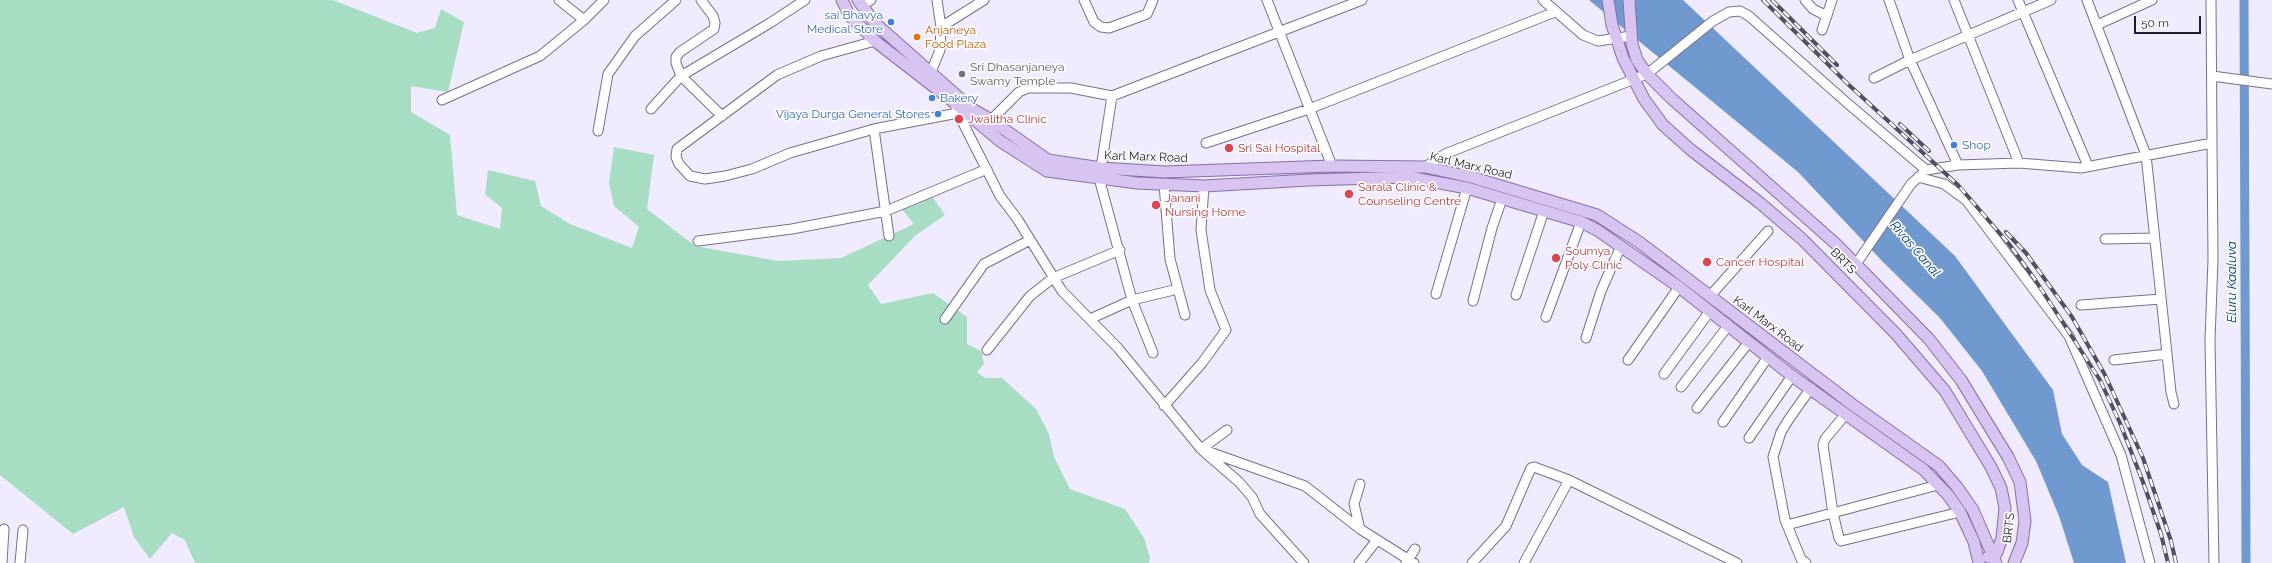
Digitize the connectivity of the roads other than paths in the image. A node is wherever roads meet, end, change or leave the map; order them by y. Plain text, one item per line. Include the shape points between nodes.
1 (559, 0) edge
2 (604, 0) edge
3 (676, 0) edge
4 (701, 0) edge
5 (805, 0) edge
6 (842, 0) edge
7 (872, 0) edge
8 (937, 0) edge
9 (984, 0) edge
10 (1084, 0) edge
11 (1153, 0) edge
12 (1267, 0) edge
13 (1362, 0) edge
14 (1543, 0) edge
15 (1608, 0) edge
16 (1629, 0) edge
17 (1805, 0) edge
18 (1832, 0) edge
19 (1889, 0) edge
20 (1954, 0) edge
21 (2018, 0) edge
22 (2050, 0) edge
23 (2087, 0) edge
24 (2152, 0) edge
25 (2211, 0) edge
26 (860, 3) edge
27 (1555, 12) junction
28 (2023, 12) junction
29 (1827, 16) junction
30 (584, 20) junction
31 (2097, 26) junction
32 (941, 27) junction
33 (1822, 30) dead end
34 (1278, 32) junction
35 (1969, 35) junction
36 (1630, 36) junction
37 (1617, 39) junction
38 (875, 41) junction
39 (1910, 60) junction
40 (931, 72) junction
41 (1646, 74) junction
42 (681, 76) junction
43 (2212, 76) junction
44 (1874, 78) dead end
45 (1634, 80) junction
46 (2269, 84) edge
47 (951, 90) junction
48 (1112, 96) junction
49 (442, 100) dead end
50 (956, 108) junction
51 (651, 109) dead end
52 (1309, 109) junction
53 (722, 116) junction
54 (991, 120) junction
55 (874, 129) junction
56 (598, 131) dead end
57 (2212, 142) junction
58 (1206, 143) dead end
59 (2146, 155) junction
60 (2019, 163) junction
61 (1958, 165) junction
62 (1332, 166) junction
63 (2088, 166) junction
64 (1425, 167) junction
65 (987, 169) junction
66 (1926, 170) junction
67 (1100, 173) junction
68 (1918, 177) junction
69 (1164, 184) junction
70 (1204, 186) junction
71 (1467, 188) junction
72 (1502, 199) junction
73 (886, 211) junction
74 (1544, 211) junction
75 (1581, 222) junction
76 (1768, 231) dead end
77 (889, 236) dead end
78 (2154, 238) junction
79 (2105, 239) dead end
80 (1030, 240) junction
81 (698, 241) dead end
82 (1621, 246) junction
83 (1120, 250) junction
84 (1856, 264) junction
85 (1053, 278) junction
86 (1679, 287) junction
87 (1178, 290) junction
88 (1436, 294) dead end
89 (1516, 295) dead end
90 (1710, 296) junction
91 (2161, 299) junction
92 (1132, 300) junction
93 (1474, 301) dead end
94 (2081, 305) dead end
95 (1710, 311) junction
96 (1185, 315) dead end
97 (1546, 317) dead end
98 (945, 319) dead end
99 (1090, 319) junction
100 (1728, 326) junction
101 (1586, 338) dead end
102 (1749, 342) junction
103 (987, 350) dead end
104 (1153, 353) dead end
105 (2167, 354) junction
106 (1768, 357) junction
107 (1628, 360) dead end
108 (2114, 360) dead end
109 (1664, 374) dead end
110 (1792, 376) junction
111 (1681, 388) dead end
112 (1810, 388) junction
113 (2174, 404) dead end
114 (1164, 406) junction
115 (1697, 408) dead end
116 (1845, 415) junction
117 (1723, 422) dead end
118 (1227, 430) dead end
119 (1749, 438) dead end
120 (1201, 449) junction
121 (1569, 480) junction
122 (1360, 484) dead end
123 (1938, 484) junction
124 (1960, 512) junction
125 (1833, 513) junction
126 (1787, 525) junction
127 (4, 529) dead end
128 (1360, 529) junction
129 (23, 530) dead end
130 (1377, 540) junction
131 (1415, 549) dead end
132 (1995, 559) edge
133 (1979, 561) edge
134 (1409, 562) edge
135 (2, 563) edge
136 (20, 563) edge
137 (1304, 563) edge
138 (1358, 563) edge
139 (1472, 563) edge
140 (1524, 563) edge
141 (1737, 563) edge
142 (1806, 563) edge
143 (2014, 563) edge
144 (2150, 563) edge
145 (2214, 563) edge

1 - 30 street
2 - 30 street
3 - 56 street via 635,36 608,74
4 - 42 street via 712,16 714,29 676,57
5 - 42 street
6 - 38 main road, Karl Marx Road via 850,15
7 - 26 street
8 - 32 street
9 - 32 street
10 - 11 street via 1094,22 1101,27 1109,28 1147,14
12 - 34 street
13 - 34 street
14 - 27 street
15 - 37 main road, BRTS via 1610,18
16 - 36 main road, BRTS
17 - 29 street via 1813,9
18 - 29 street
19 - 39 street
20 - 35 street
21 - 28 street
22 - 28 street
23 - 31 street
24 - 31 street
25 - 43 street
26 - 40 main road, Karl Marx Road via 875,23
27 - 37 street via 1583,35 1598,41
27 - 52 street
28 - 35 street
28 - 63 street
29 - 33 street
30 - 49 street via 540,56
31 - 59 street
32 - 40 street via 940,50
34 - 48 street
34 - 52 street
35 - 39 street
35 - 60 street
36 - 37 street
36 - 41 main road, BRTS via 1634,52
37 - 45 main road, BRTS
38 - 50 main road, Karl Marx Road
38 - 53 street via 821,56 777,75
39 - 44 street
39 - 61 street
40 - 47 main road, Karl Marx Road
41 - 45 street
41 - 66 street via 1713,21 1730,12 1740,11 1749,16
41 - 84 main road, BRTS
42 - 51 street
42 - 53 street
43 - 46 street
43 - 57 street
45 - 64 street via 1445,154
45 - 132 main road, BRTS via 1650,108 1670,132 1802,239 1934,376 1991,467 2001,488 2005,508 2004,529
47 - 50 street
47 - 54 main road, Karl Marx Road via 972,109
48 - 54 street via 1071,88 1028,88 1019,92
48 - 67 street
50 - 55 street
50 - 65 street
50 - 67 main road, Karl Marx Road via 1000,142 1047,171
52 - 58 street
52 - 62 street
53 - 55 street via 677,149 676,157 679,164 690,176 705,179 745,171 790,153
54 - 67 main road, Karl Marx Road via 1048,160
55 - 73 street
57 - 59 street
57 - 145 street via 2210,387
59 - 63 street
59 - 78 street
60 - 61 street
60 - 63 street via 2081,168
61 - 66 street
62 - 64 main road, Karl Marx Road
62 - 67 main road, Karl Marx Road
64 - 90 main road, Karl Marx Road via 1472,177 1597,215 1639,242
65 - 73 street
65 - 80 street via 1000,196
66 - 68 street
67 - 69 main road, Karl Marx Road
67 - 83 street
68 - 84 street
68 - 144 street via 1944,184 1966,200 2069,336 2121,455
69 - 70 main road, Karl Marx Road
69 - 87 street via 1170,259
70 - 71 main road, Karl Marx Road via 1408,177
70 - 114 street via 1201,230 1210,290 1226,330 1202,363
71 - 72 main road, Karl Marx Road
71 - 88 street
72 - 74 main road, Karl Marx Road
72 - 93 street
73 - 77 street
73 - 81 street via 792,229
74 - 75 main road, Karl Marx Road
74 - 89 street
75 - 82 main road, Karl Marx Road
75 - 97 street
76 - 90 street
78 - 79 street
78 - 91 street
80 - 85 street
80 - 98 street via 984,264
82 - 86 main road, Karl Marx Road
82 - 101 street via 1601,290
83 - 85 street
83 - 92 street
84 - 143 main road, BRTS via 1946,359 2008,457 2020,482 2024,507 2022,543
85 - 99 street via 1062,291
85 - 103 street via 1030,296
86 - 95 main road, Karl Marx Road
86 - 107 street
87 - 92 street
87 - 96 street
90 - 132 main road, Karl Marx Road via 1853,405 1939,466 1973,510
91 - 94 street
91 - 105 street
92 - 99 street
92 - 104 street
95 - 100 main road, Karl Marx Road
95 - 109 street
99 - 114 street via 1118,348
100 - 102 main road, Karl Marx Road
100 - 111 street
102 - 106 main road, Karl Marx Road
102 - 115 street
105 - 108 street
105 - 113 street
106 - 110 main road, Karl Marx Road
106 - 117 street
110 - 112 main road, Karl Marx Road
110 - 119 street
112 - 116 main road, Karl Marx Road
112 - 126 street via 1781,432 1773,457
114 - 120 street
116 - 123 main road, Karl Marx Road via 1910,458
116 - 125 street via 1823,445
118 - 120 street
120 - 128 street via 1305,486
120 - 137 street via 1239,482 1252,497 1260,514
121 - 139 street via 1539,467 1531,468 1506,526
121 - 140 street
121 - 141 street
122 - 128 street via 1354,504
123 - 124 main road, Karl Marx Road
123 - 125 street
124 - 125 street via 1846,542 1839,538
124 - 133 main road, Karl Marx Road via 1974,542
125 - 126 street
126 - 142 street via 1801,559
127 - 135 street
128 - 130 street
129 - 136 street
130 - 134 street via 1394,549
130 - 138 street
131 - 134 street
132 - 133 main road, BRTS

